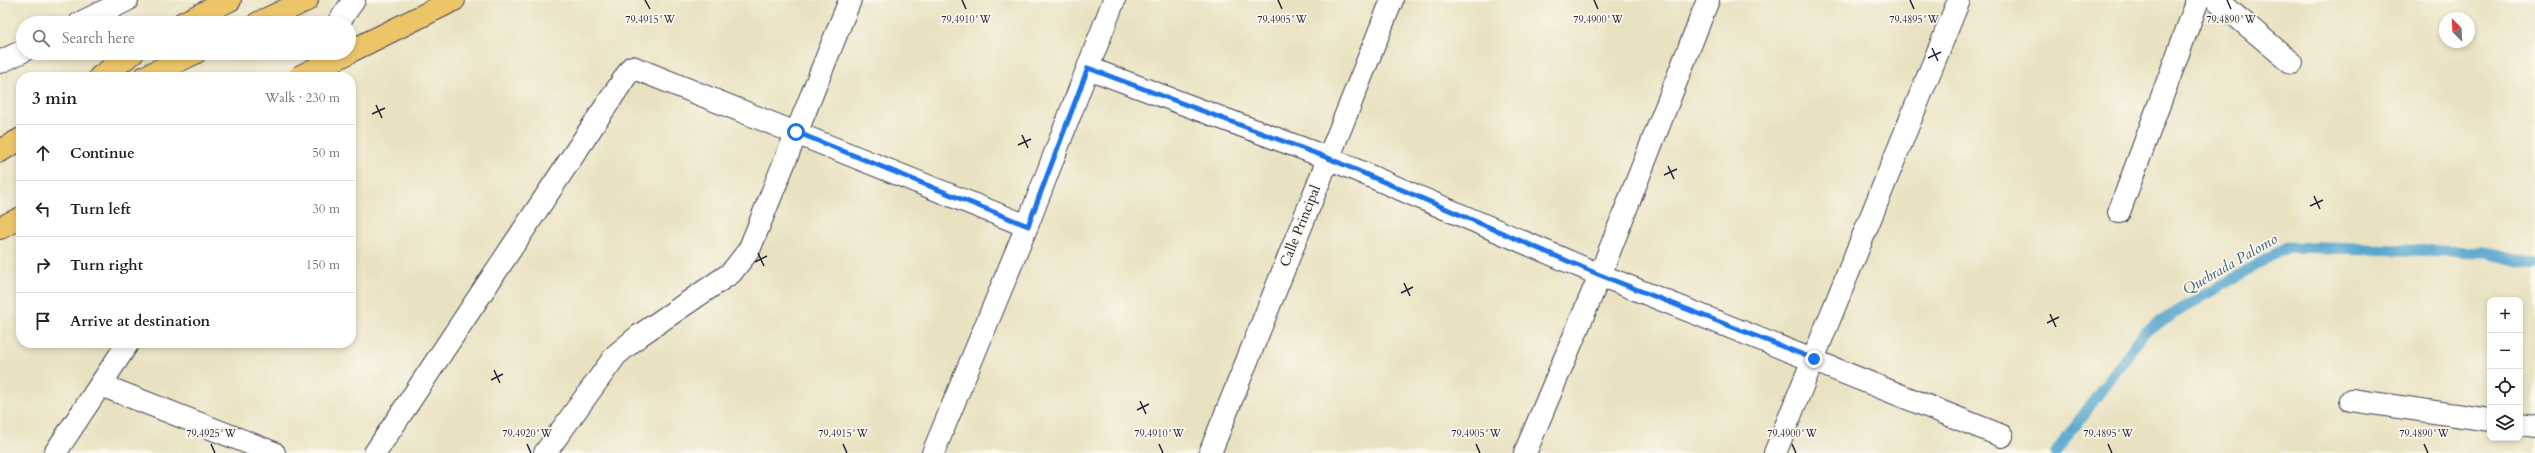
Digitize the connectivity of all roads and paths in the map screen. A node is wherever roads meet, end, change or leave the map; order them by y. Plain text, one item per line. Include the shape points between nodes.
1 (127, 0) edge
2 (230, 0) edge
3 (307, 0) edge
4 (354, 0) edge
5 (454, 0) edge
6 (850, 0) edge
7 (1114, 0) edge
8 (1392, 0) edge
9 (1708, 0) edge
10 (1959, 0) edge
11 (2198, 0) edge
12 (2217, 0) edge
13 (94, 16) edge
14 (197, 16) edge
15 (273, 16) edge
16 (343, 16) edge
17 (356, 49) edge
18 (16, 54) edge
19 (123, 60) edge
20 (180, 60) edge
21 (314, 60) edge
22 (334, 60) edge
23 (0, 62) edge
24 (2292, 63) dead end
25 (1088, 68) junction
26 (107, 72) edge
27 (155, 72) edge
28 (306, 72) edge
29 (310, 72) edge
30 (796, 132) junction
31 (16, 142) edge
32 (0, 151) edge
33 (1328, 158) junction
34 (2119, 212) dead end
35 (16, 220) edge
36 (1028, 226) junction
37 (0, 228) edge
38 (1600, 275) junction
39 (125, 348) edge
40 (1814, 359) junction
41 (101, 385) junction
42 (2351, 400) dead end
43 (2487, 420) edge
44 (2523, 424) edge
45 (2535, 426) edge
46 (2002, 436) dead end
47 (55, 453) edge
48 (274, 453) edge
49 (375, 453) edge
50 (545, 453) edge
51 (933, 453) edge
52 (1210, 453) edge
53 (1525, 453) edge
54 (1775, 453) edge

1 - 13 street
2 - 14 highway
3 - 15 highway
4 - 16 street
5 - 17 highway
6 - 30 street
7 - 25 street
8 - 33 street, Calle Principal
9 - 38 street
10 - 40 street
11 - 34 street
12 - 24 street
18 - 23 street
19 - 26 highway
20 - 27 highway
21 - 28 street
22 - 29 highway, bridge
25 - 33 street
25 - 36 street
30 - 36 street
30 - 49 street via 632,67
30 - 50 street via 749,250 731,273 640,335 616,355
31 - 32 highway
33 - 38 street
33 - 52 street, Calle Principal
35 - 37 highway
36 - 51 street
38 - 40 street
38 - 53 street
39 - 41 street
40 - 46 street
40 - 54 street
41 - 47 street
41 - 48 street
42 - 43 street
44 - 45 street

